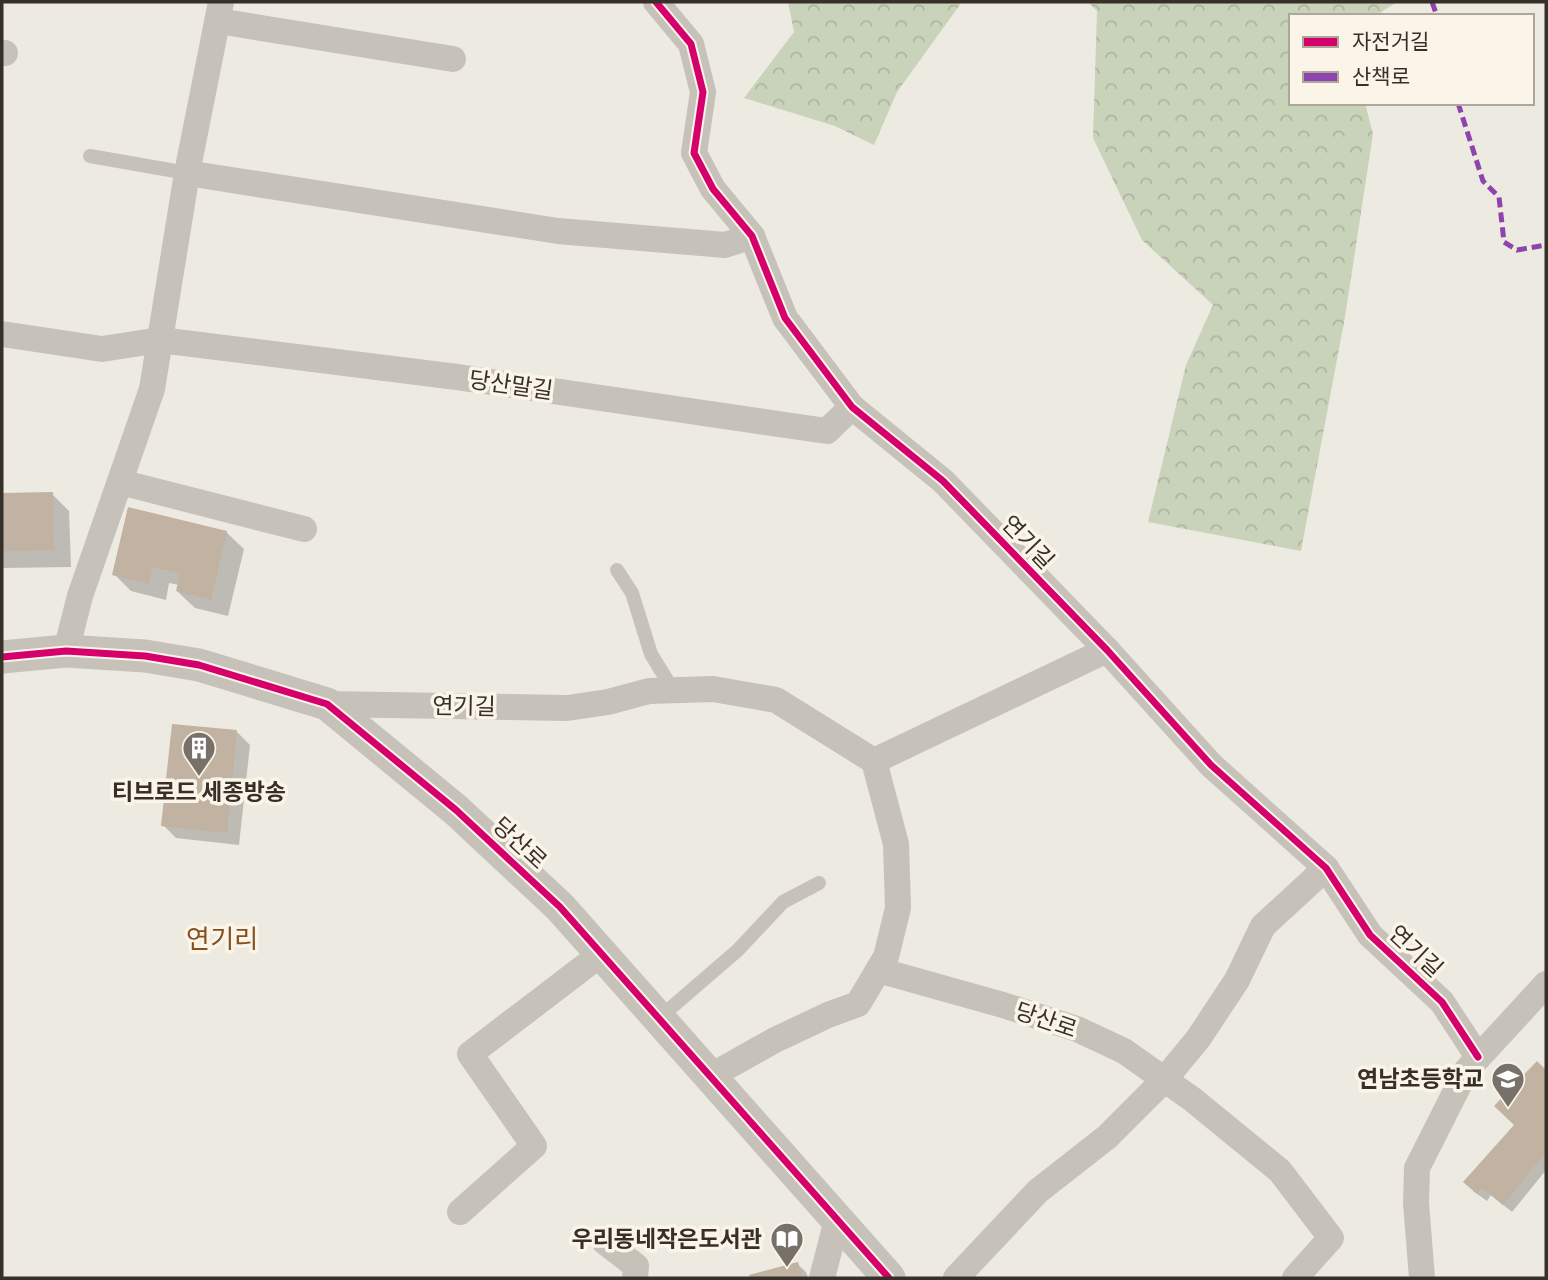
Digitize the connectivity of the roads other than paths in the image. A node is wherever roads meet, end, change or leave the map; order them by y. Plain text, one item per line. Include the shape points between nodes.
1 (656, 2) edge
2 (219, 12) edge
3 (453, 59) dead end
4 (90, 156) dead end
5 (187, 173) junction
6 (752, 236) junction
7 (2, 334) edge
8 (160, 340) junction
9 (852, 407) junction
10 (120, 482) junction
11 (304, 529) dead end
12 (617, 570) dead end
13 (66, 650) junction
14 (1107, 650) junction
15 (2, 657) edge
16 (673, 690) junction
17 (327, 704) junction
18 (874, 761) junction
19 (1326, 868) junction
20 (819, 883) dead end
21 (601, 954) junction
22 (878, 970) junction
23 (1546, 984) edge
24 (658, 1019) junction
25 (1478, 1057) junction
26 (709, 1077) junction
27 (1164, 1080) junction
28 (460, 1212) dead end
29 (837, 1220) junction
30 (605, 1242) dead end
31 (635, 1278) edge
32 (822, 1278) edge
33 (889, 1278) edge
34 (956, 1278) edge
35 (1295, 1278) edge
36 (1422, 1278) edge

1 - 6 street, 연기길 via 691,44 703,92 694,153 713,189
2 - 3 street
2 - 5 street
4 - 5 lane
5 - 6 street via 558,231 725,245
5 - 8 street
6 - 9 street, 연기길 via 785,318
7 - 8 street, 당산말길 via 102,349
8 - 9 street, 당산말길 via 827,431
8 - 10 street via 152,389
9 - 14 street, 연기길 via 943,481
10 - 11 street
10 - 13 street
12 - 16 lane via 632,593 651,654
13 - 15 street, 당산로
13 - 17 street, 당산로 via 199,665
14 - 18 street
14 - 19 street, 연기길 via 1211,765
16 - 17 street, 연기길 via 567,708
16 - 18 street, 연기길 via 713,688 776,700
17 - 21 street, 당산로 via 456,810 560,907
18 - 22 street via 896,844 898,908 886,957
19 - 25 street, 연기길 via 1370,935 1442,1002
19 - 27 street via 1263,926 1237,981
20 - 24 lane via 783,902 738,950
21 - 24 street, 당산로
21 - 28 street via 470,1054 534,1146
22 - 26 street via 858,1004 775,1040
22 - 27 street, 당산로 via 1077,1029 1124,1051
23 - 25 street
24 - 26 street, 당산로
25 - 36 street via 1466,1071 1418,1168
26 - 29 street, 당산로
27 - 34 street via 1107,1137 1038,1191
27 - 35 street, 당산로 via 1280,1171 1331,1238
29 - 32 street
29 - 33 street, 당산로
30 - 31 street via 636,1266

